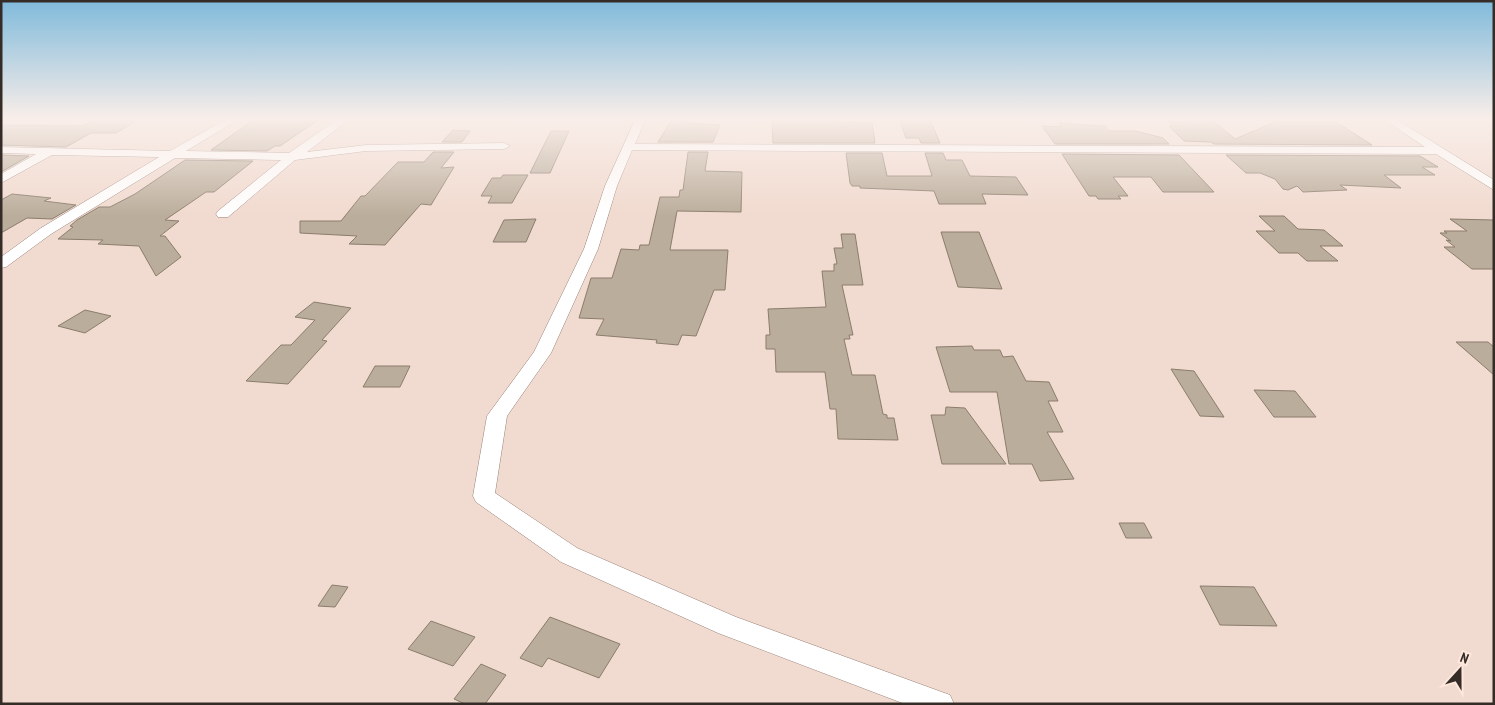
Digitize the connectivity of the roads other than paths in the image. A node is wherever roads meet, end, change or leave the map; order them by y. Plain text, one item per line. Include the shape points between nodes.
1 (45, 151) edge
2 (50, 151) junction
3 (178, 151) edge
4 (300, 151) edge
5 (342, 151) edge
6 (626, 151) edge
7 (1417, 151) edge
8 (1437, 151) joint
9 (173, 155) junction
10 (292, 157) junction
11 (1, 179) edge
12 (1494, 186) edge
13 (223, 214) dead end
14 (1, 264) edge
15 (940, 704) edge

1 - 2 street
2 - 9 street
2 - 11 street
3 - 9 street
4 - 10 street
5 - 10 street
6 - 15 street via 611,186 591,249 542,353 497,416 484,496 569,555 726,625
7 - 8 street
8 - 12 street
9 - 10 street
9 - 14 street via 46,230
10 - 13 street

